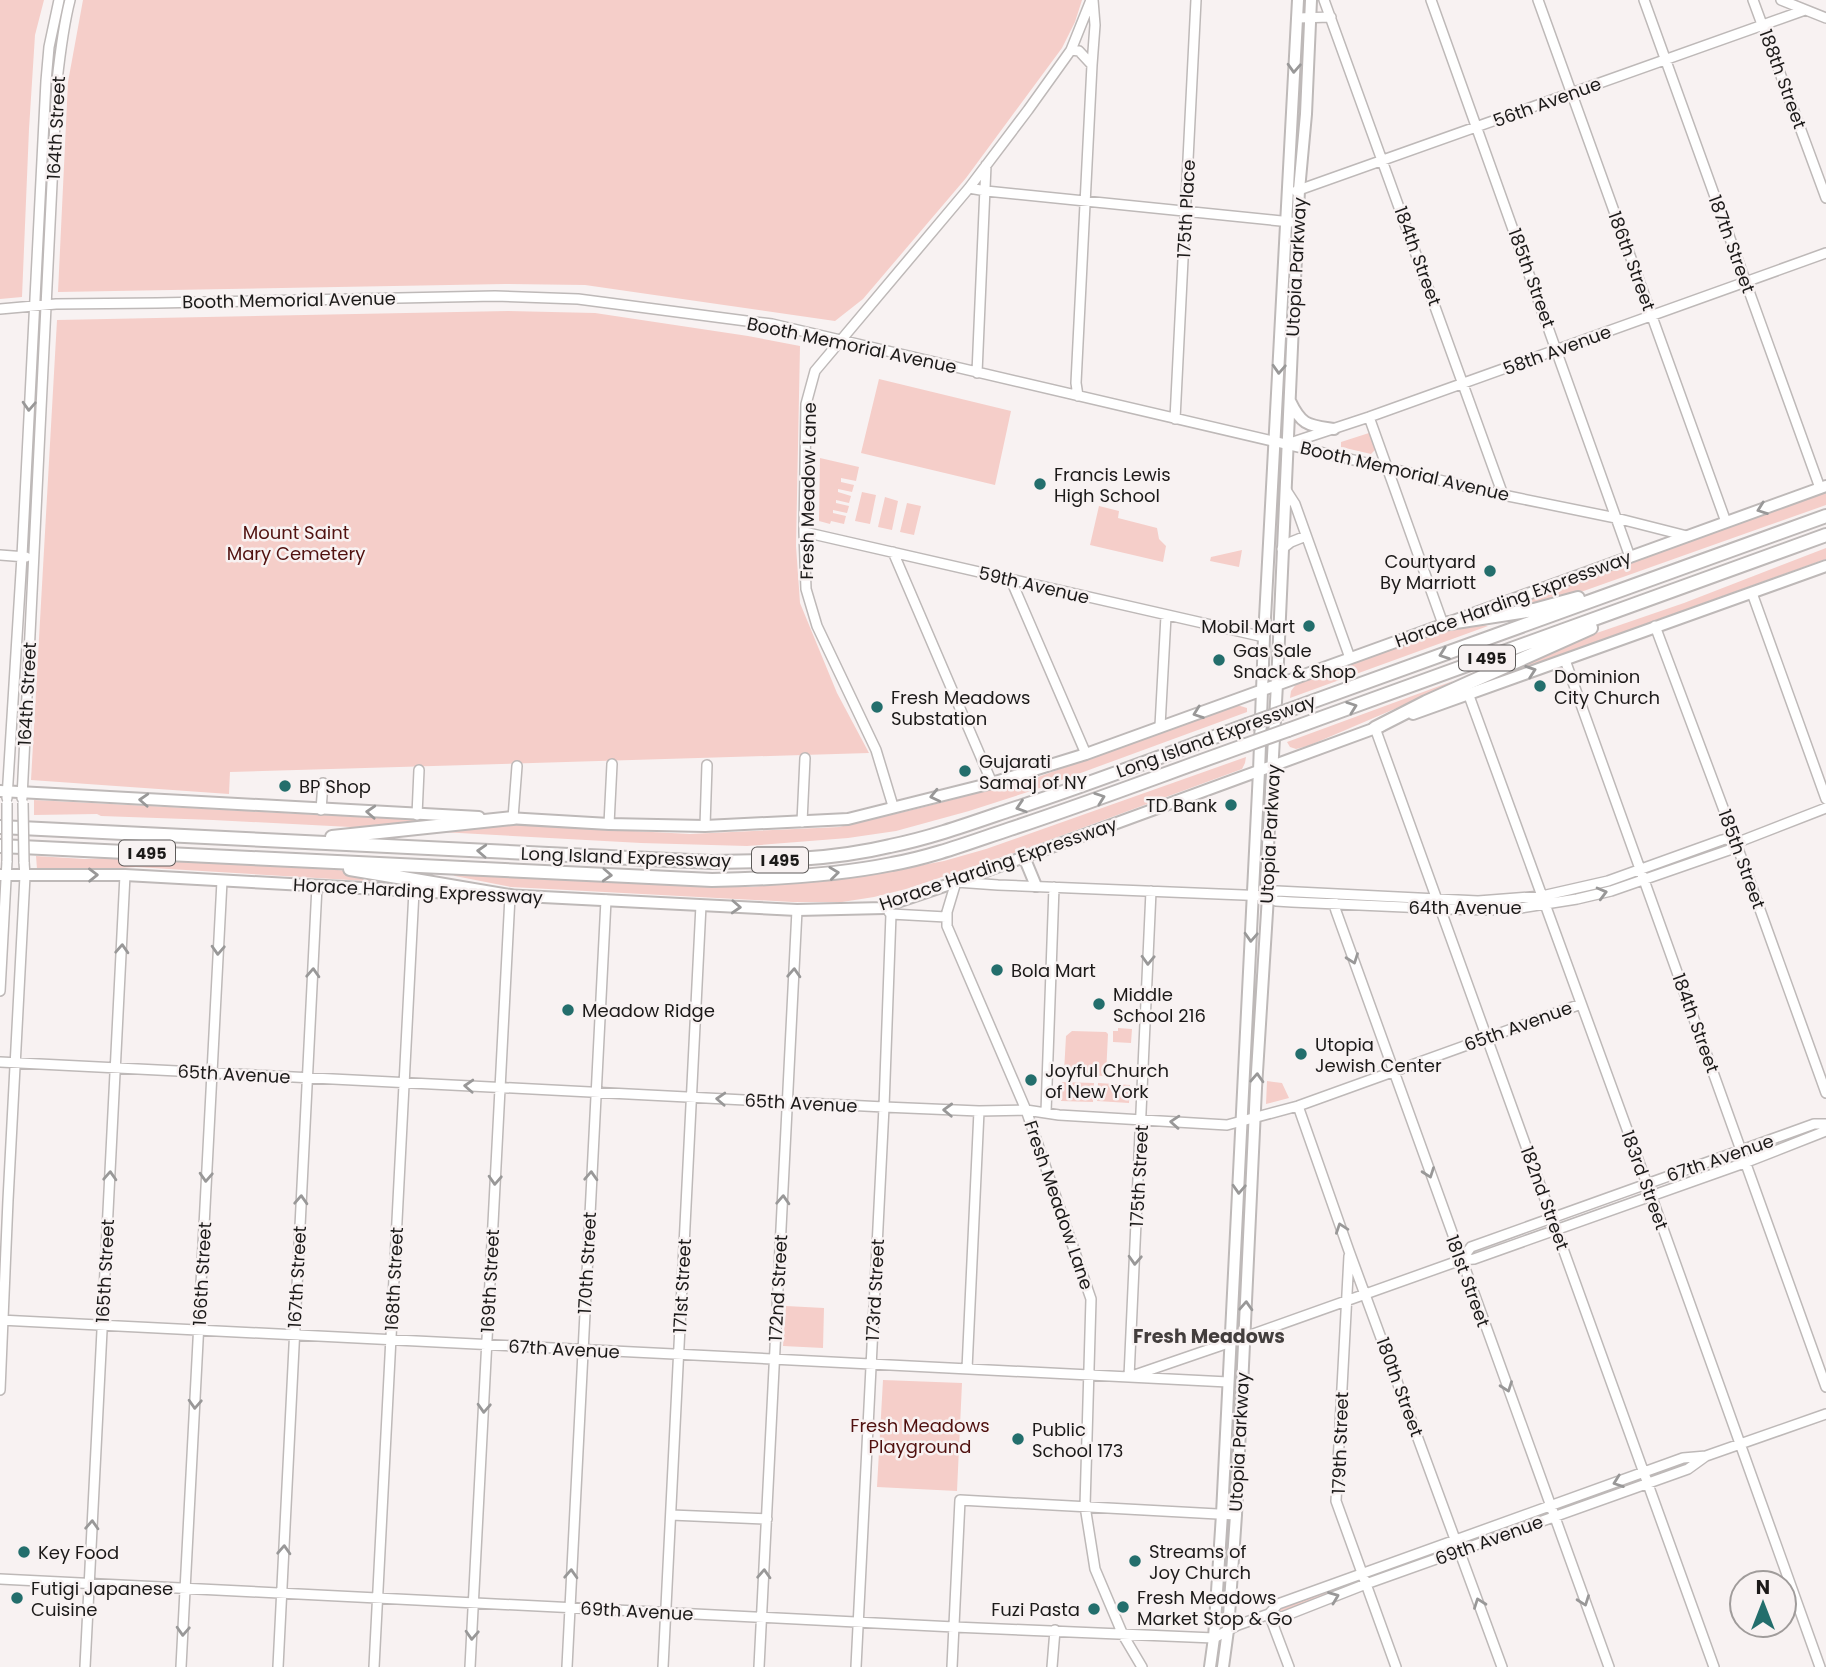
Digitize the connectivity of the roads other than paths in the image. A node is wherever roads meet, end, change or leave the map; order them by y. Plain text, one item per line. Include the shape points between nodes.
1 (58, 0) edge
2 (71, 0) edge
3 (1092, 0) edge
4 (1196, 0) edge
5 (1298, 0) edge
6 (1311, 0) edge
7 (1324, 0) edge
8 (1432, 0) edge
9 (1538, 0) edge
10 (1644, 0) edge
11 (1753, 0) edge
12 (1781, 0) edge
13 (1805, 10) junction
14 (1331, 17) junction
15 (1297, 18) junction
16 (1310, 18) junction
17 (1826, 18) edge
18 (1763, 25) junction
19 (1071, 50) junction
20 (1666, 59) junction
21 (1092, 65) junction
22 (1571, 93) junction
23 (1477, 127) junction
24 (1383, 161) junction
25 (986, 165) junction
26 (969, 188) junction
27 (1300, 190) junction
28 (986, 191) junction
29 (1288, 194) junction
30 (1826, 198) edge
31 (1086, 201) junction
32 (1186, 211) junction
33 (1287, 222) junction
34 (1299, 223) junction
35 (1826, 253) edge
36 (1746, 282) junction
37 (47, 304) junction
38 (34, 305) junction
39 (0, 309) edge
40 (1652, 316) junction
41 (839, 341) junction
42 (1558, 350) junction
43 (977, 373) junction
44 (1464, 383) junction
45 (1078, 396) junction
46 (1290, 400) junction
47 (1369, 417) junction
48 (1175, 419) junction
49 (1334, 429) junction
50 (1275, 440) junction
51 (1287, 444) junction
52 (1388, 468) junction
53 (1823, 487) edge
54 (1286, 490) junction
55 (1503, 495) junction
56 (1826, 516) edge
57 (1616, 518) junction
58 (1726, 522) junction
59 (804, 532) junction
60 (1306, 536) junction
61 (1687, 536) junction
62 (1826, 536) edge
63 (1282, 549) junction
64 (892, 552) junction
65 (0, 555) edge
66 (22, 556) junction
67 (34, 557) junction
68 (1630, 557) junction
69 (1826, 566) edge
70 (1669, 573) junction
71 (1011, 580) junction
72 (1685, 586) junction
73 (1752, 593) junction
74 (1166, 616) junction
75 (1443, 624) junction
76 (1656, 626) junction
77 (1264, 637) junction
78 (1350, 657) junction
79 (1565, 660) junction
80 (1277, 684) junction
81 (1262, 690) junction
82 (1468, 693) junction
83 (1160, 726) junction
84 (1375, 729) junction
85 (1086, 754) junction
86 (805, 758) dead end
87 (612, 764) dead end
88 (707, 765) dead end
89 (517, 766) dead end
90 (1273, 766) junction
91 (419, 770) dead end
92 (1259, 771) junction
93 (323, 783) dead end
94 (992, 783) junction
95 (5, 796) edge
96 (22, 798) junction
97 (1826, 799) edge
98 (893, 806) junction
99 (1826, 808) edge
100 (321, 810) junction
101 (417, 814) junction
102 (513, 818) junction
103 (802, 822) junction
104 (609, 824) junction
105 (705, 826) junction
106 (0, 827) edge
107 (293, 841) junction
108 (1736, 843) junction
109 (0, 846) edge
110 (1024, 857) junction
111 (295, 860) junction
112 (125, 875) junction
113 (1641, 875) junction
114 (3, 876) edge
115 (25, 876) junction
116 (222, 881) junction
117 (957, 881) junction
118 (317, 886) junction
119 (1036, 886) junction
120 (1054, 887) junction
121 (414, 891) junction
122 (1151, 891) junction
123 (1331, 894) junction
124 (510, 896) junction
125 (1253, 896) junction
126 (1268, 896) junction
127 (606, 900) junction
128 (1544, 900) junction
129 (1334, 904) junction
130 (1440, 904) junction
131 (701, 905) junction
132 (797, 910) junction
133 (888, 911) junction
134 (946, 917) junction
135 (0, 991) edge
136 (1581, 1004) junction
137 (1487, 1038) junction
138 (0, 1062) edge
139 (15, 1063) junction
140 (116, 1069) junction
141 (1393, 1072) junction
142 (212, 1073) junction
143 (308, 1078) junction
144 (404, 1083) junction
145 (500, 1088) junction
146 (596, 1093) junction
147 (1826, 1093) edge
148 (692, 1098) junction
149 (788, 1102) junction
150 (1298, 1106) junction
151 (884, 1107) junction
152 (1026, 1110) junction
153 (979, 1111) junction
154 (1046, 1112) junction
155 (1255, 1118) junction
156 (1142, 1120) junction
157 (1242, 1121) junction
158 (1826, 1124) edge
159 (1826, 1131) edge
160 (1742, 1151) junction
161 (1746, 1162) junction
162 (1647, 1184) junction
163 (1651, 1195) junction
164 (1553, 1218) junction
165 (1557, 1229) junction
166 (1349, 1251) junction
167 (1461, 1260) junction
168 (1366, 1294) junction
169 (1346, 1301) junction
170 (2, 1320) edge
171 (103, 1326) junction
172 (199, 1331) junction
173 (294, 1335) junction
174 (1244, 1338) junction
175 (391, 1340) junction
176 (1231, 1342) junction
177 (487, 1345) junction
178 (583, 1350) junction
179 (679, 1355) junction
180 (775, 1360) junction
181 (871, 1365) junction
182 (967, 1370) junction
183 (1089, 1376) junction
184 (1129, 1377) junction
185 (1228, 1382) junction
186 (1826, 1387) edge
187 (0, 1390) edge
188 (1826, 1414) edge
189 (1740, 1445) junction
190 (1706, 1456) junction
191 (1644, 1473) junction
192 (1648, 1483) junction
193 (1597, 1490) junction
194 (1600, 1500) junction
195 (1086, 1506) junction
196 (1552, 1512) junction
197 (1222, 1514) junction
198 (671, 1515) junction
199 (1236, 1515) junction
200 (767, 1519) junction
201 (1503, 1522) junction
202 (1507, 1534) junction
203 (1456, 1539) junction
204 (1460, 1551) junction
205 (1410, 1556) junction
206 (1414, 1567) junction
207 (1362, 1573) junction
208 (0, 1579) edge
209 (89, 1584) junction
210 (1366, 1584) junction
211 (186, 1588) junction
212 (282, 1593) junction
213 (377, 1598) junction
214 (473, 1603) junction
215 (570, 1608) junction
216 (666, 1612) junction
217 (1269, 1614) junction
218 (762, 1617) junction
219 (858, 1622) junction
220 (954, 1627) junction
221 (1055, 1630) junction
222 (1228, 1630) junction
223 (1123, 1634) junction
224 (1214, 1638) junction
225 (85, 1667) edge
226 (181, 1667) edge
227 (278, 1667) edge
228 (374, 1667) edge
229 (470, 1667) edge
230 (566, 1667) edge
231 (663, 1667) edge
232 (759, 1667) edge
233 (856, 1667) edge
234 (952, 1667) edge
235 (1052, 1667) edge
236 (1142, 1667) edge
237 (1210, 1667) edge
238 (1223, 1667) edge
239 (1289, 1667) edge
240 (1396, 1667) edge
241 (1502, 1667) edge
242 (1609, 1667) edge
243 (1714, 1667) edge
244 (1821, 1667) edge

1 - 38 street, 164th Street via 46,81
2 - 37 street, 164th Street via 57,81
3 - 19 street, Fresh Meadow Lane
3 - 21 street
4 - 32 street, 175th Place
5 - 15 main road, Utopia Parkway
6 - 16 main road, Utopia Parkway
7 - 14 street, 184th Street
8 - 23 street, 185th Street
9 - 22 street, 186th Street
10 - 20 street, 187th Street
11 - 18 street, 188th Street
12 - 13 street
13 - 17 street
13 - 18 street, 56th Avenue
14 - 16 street
14 - 24 street, 184th Street
15 - 16 street
15 -> 29 main road, Utopia Parkway
16 - 27 main road, Utopia Parkway
18 - 20 street, 56th Avenue
18 - 30 street, 188th Street
19 - 21 street via 1079,51
19 - 25 street, Fresh Meadow Lane
20 - 22 street, 56th Avenue
20 - 36 street, 187th Street
21 - 31 street
22 - 23 street, 56th Avenue
22 - 40 street, 186th Street
23 - 24 street, 56th Avenue
23 - 42 street, 185th Street
24 - 27 street, 56th Avenue
24 - 44 street, 184th Street
25 - 26 street, Fresh Meadow Lane
25 - 28 street
26 - 28 street
26 - 41 street, Fresh Meadow Lane
27 - 29 street, 56th Avenue
27 - 34 main road, Utopia Parkway
28 - 31 street
28 - 43 street
29 - 33 main road, Utopia Parkway
31 - 32 street
31 - 45 street
32 - 33 street
32 - 48 street, 175th Place
33 - 34 street
33 -> 50 main road, Utopia Parkway
34 - 46 main road, Utopia Parkway
35 - 36 street, 58th Avenue
36 - 40 street, 58th Avenue
36 - 53 street, 187th Street
37 - 38 street, Booth Memorial Avenue
37 - 41 street, Booth Memorial Avenue via 495,296 578,299 772,324
37 - 67 street, 164th Street
38 - 39 street, Booth Memorial Avenue
38 -> 66 street, 164th Street
40 - 42 street, 58th Avenue
40 - 58 street, 186th Street
41 - 43 street, Booth Memorial Avenue
41 - 59 street, Fresh Meadow Lane via 816,371 806,404
42 - 44 street, 58th Avenue
42 - 57 street, 185th Street
43 - 45 street, Booth Memorial Avenue
44 - 47 street, 58th Avenue
44 - 55 street, 184th Street
45 - 48 street, Booth Memorial Avenue
46 - 49 main road via 1303,421
46 - 51 main road, Utopia Parkway
47 - 49 street, 58th Avenue
47 - 52 street
48 - 50 street, Booth Memorial Avenue
49 - 51 street, 58th Avenue
50 - 51 street, Booth Memorial Avenue
50 - 77 main road, Utopia Parkway
51 - 52 street, Booth Memorial Avenue
51 - 54 main road, Utopia Parkway
52 - 55 street, Booth Memorial Avenue
52 - 75 street
53 -> 58 main road, Horace Harding Expressway
54 - 60 street
54 - 63 main road, Utopia Parkway
55 - 57 street, Booth Memorial Avenue
56 - 70 highway, Long Island Expressway / I 495
57 - 61 street, Booth Memorial Avenue
57 - 68 street, 185th Street
58 - 61 main road, Horace Harding Expressway
59 - 64 street, 59th Avenue
59 - 98 street, Fresh Meadow Lane via 806,589 817,626 876,750
60 - 63 street
60 - 78 street
61 - 68 main road, Horace Harding Expressway
62 - 72 highway, Long Island Expressway / I 495
63 - 80 main road, Utopia Parkway
64 - 71 street, 59th Avenue
64 - 94 street
65 - 66 street
66 - 67 street
66 - 95 street, 164th Street
67 - 96 street, 164th Street
68 - 75 main road, Horace Harding Expressway
69 - 73 main road, Horace Harding Expressway
70 - 75 highway via 1534,610
70 -> 107 highway, Long Island Expressway / I 495, bridge via 1033,803 889,847 827,856 711,862
71 - 74 street, 59th Avenue
71 - 85 street
72 - 84 highway
111 -> 72 highway, Long Island Expressway / I 495, bridge via 712,880 774,879 894,864 1038,820
73 - 76 main road, Horace Harding Expressway
73 - 97 street
74 - 77 street, 59th Avenue
74 - 83 street
75 - 78 main road, Horace Harding Expressway
76 - 79 main road, Horace Harding Expressway
76 - 108 street, 185th Street
77 - 81 main road, Utopia Parkway
78 - 80 main road, Horace Harding Expressway
82 -> 79 main road, Horace Harding Expressway
79 - 113 street, 184th Street
80 - 81 main road, Horace Harding Expressway
80 - 90 main road, Utopia Parkway
81 -> 83 main road, Horace Harding Expressway
81 - 92 main road, Utopia Parkway
82 - 84 main road, Horace Harding Expressway
82 - 128 street, 183rd Street
83 - 85 main road, Horace Harding Expressway
84 - 90 main road, Horace Harding Expressway
84 - 130 street, 182nd Street
85 - 94 main road, Horace Harding Expressway
86 - 103 street
87 - 104 street
88 - 105 street
89 - 102 street
90 - 92 main road, Horace Harding Expressway
90 - 126 main road, Utopia Parkway
91 - 101 street
92 - 110 main road, Horace Harding Expressway
92 - 125 main road, Utopia Parkway
93 - 100 street
94 -> 98 main road, Horace Harding Expressway
95 - 96 main road, Horace Harding Expressway
95 - 114 street, 164th Street, bridge via 7,861
100 -> 96 main road, Horace Harding Expressway
96 - 115 street, 164th Street, bridge
98 - 103 main road, Horace Harding Expressway via 848,819
99 - 108 street, 64th Avenue
101 -> 100 main road, Horace Harding Expressway
101 - 102 main road, Horace Harding Expressway
102 - 104 main road, Horace Harding Expressway
102 - 107 highway
103 - 105 main road, Horace Harding Expressway
104 - 105 main road, Horace Harding Expressway
106 - 107 highway, Long Island Expressway / I 495
108 - 113 street, 64th Avenue via 1726,839
108 - 147 street, 185th Street
109 - 111 highway, Long Island Expressway / I 495
110 - 117 main road, Horace Harding Expressway
110 - 119 main road
111 - 124 highway
115 -> 112 main road, Horace Harding Expressway
112 - 116 main road, Horace Harding Expressway
140 -> 112 street, 165th Street
113 - 128 street, 64th Avenue
113 - 160 street, 184th Street
114 - 115 main road, Horace Harding Expressway
114 - 135 street, 164th Street
115 - 139 street, 164th Street
116 - 118 main road, Horace Harding Expressway
116 -> 142 street, 166th Street
117 - 119 street, 64th Avenue
117 - 133 main road, Horace Harding Expressway via 891,904
117 - 134 street
118 - 121 main road, Horace Harding Expressway
143 -> 118 street, 167th Street
119 - 120 street, 64th Avenue
120 - 122 street, 64th Avenue
120 - 154 street
121 - 124 main road, Horace Harding Expressway
121 - 144 street, 168th Street
122 - 125 street, 64th Avenue
122 -> 156 street, 175th Street
123 - 126 street, 64th Avenue via 1277,891
123 - 129 street, 181st Street
123 - 130 street, 64th Avenue
124 - 127 main road, Horace Harding Expressway
124 - 145 street, 169th Street
125 - 126 street, 64th Avenue
125 -> 157 main road, Utopia Parkway
126 - 129 street, 64th Avenue via 1276,901
155 -> 126 main road, Utopia Parkway
127 - 131 main road, Horace Harding Expressway
127 - 146 street, 170th Street
128 - 130 street, 64th Avenue
128 - 136 street, 183rd Street
129 - 130 street, 64th Avenue
129 -> 141 street, 181st Street
130 - 137 street, 182nd Street
131 -> 132 main road, Horace Harding Expressway
131 - 148 street, 171st Street
132 - 133 main road, Horace Harding Expressway
149 -> 132 street, 172nd Street
133 - 134 street
133 - 151 street, 173rd Street
134 - 152 street, Fresh Meadow Lane
136 - 137 street, 65th Avenue
136 - 162 street, 183rd Street
137 - 141 street, 65th Avenue
137 - 164 street, 182nd Street
138 - 139 street, 65th Avenue
139 - 140 street, 65th Avenue
139 - 170 street, 164th Street
140 - 142 street, 65th Avenue
171 -> 140 street, 165th Street
141 - 150 street, 65th Avenue
141 -> 167 street, 181st Street
142 - 143 street, 65th Avenue
142 -> 172 street, 166th Street
143 - 144 street, 65th Avenue
173 -> 143 street, 167th Street
145 -> 144 street, 65th Avenue
144 - 175 street, 168th Street
145 - 146 street, 65th Avenue
145 -> 177 street, 169th Street
146 - 148 street, 65th Avenue
178 -> 146 street, 170th Street
149 -> 148 street, 65th Avenue
148 - 179 street, 171st Street
149 - 151 street, 65th Avenue
180 -> 149 street, 172nd Street
150 - 155 street, 65th Avenue
166 -> 150 street, 180th Street
153 -> 151 street, 65th Avenue
151 - 181 street, 173rd Street
152 - 153 street, 65th Avenue
152 - 154 street, 65th Avenue
152 - 183 street, Fresh Meadow Lane via 1091,1299
153 - 182 street
154 - 156 street, 65th Avenue
155 - 157 street, 65th Avenue
174 -> 155 main road, Utopia Parkway
157 -> 156 street, 65th Avenue via 1227,1125
156 -> 184 street, 175th Street
157 -> 176 main road, Utopia Parkway
158 - 160 street, 67th Avenue via 1814,1124
159 - 161 street, 67th Avenue
160 - 161 street, 184th Street
160 - 162 street, 67th Avenue
161 - 163 street, 67th Avenue
161 - 186 street, 184th Street
162 - 163 street, 183rd Street
162 - 164 street, 67th Avenue
163 - 165 street, 67th Avenue
163 - 189 street, 183rd Street
164 - 165 street, 182nd Street
164 - 167 street, 67th Avenue via 1471,1247
165 - 167 street, 67th Avenue
165 - 191 street, 182nd Street
166 - 168 street, 180th Street
166 - 169 street, 179th Street
167 - 168 street, 67th Avenue
167 -> 196 street, 181st Street
168 - 169 street, 67th Avenue
168 - 203 street, 180th Street
169 - 174 street, 67th Avenue
169 - 207 street, 179th Street via 1336,1501
170 - 171 street, 67th Avenue
170 - 187 street, 164th Street
171 - 172 street, 67th Avenue
209 -> 171 street, 165th Street
172 - 173 street, 67th Avenue
172 -> 211 street, 166th Street
173 - 175 street, 67th Avenue
212 -> 173 street, 167th Street
174 - 176 street, 67th Avenue
174 - 199 main road, Utopia Parkway
175 - 177 street, 67th Avenue
175 - 213 street, 168th Street
176 - 184 street, 67th Avenue
176 - 185 main road, Utopia Parkway
177 - 178 street, 67th Avenue
177 -> 214 street, 169th Street
178 - 179 street, 67th Avenue
215 -> 178 street, 170th Street
179 - 180 street, 67th Avenue
179 - 198 street, 171st Street
180 - 181 street, 67th Avenue
180 - 200 street, 172nd Street
181 - 182 street, 67th Avenue
181 - 219 street, 173rd Street
182 - 183 street, 67th Avenue
183 - 184 street, 67th Avenue
183 - 195 street, Fresh Meadow Lane
184 - 185 street, 67th Avenue
185 - 197 main road, Utopia Parkway
188 - 189 street, 69th Avenue
189 - 190 street, 69th Avenue
189 - 244 street, 183rd Street
190 - 191 street, 69th Avenue via 1683,1458
190 - 192 street, 69th Avenue via 1688,1469
191 - 192 street, 182nd Street
191 -> 193 street, 69th Avenue
192 - 194 street, 69th Avenue
192 - 243 street, 182nd Street
193 - 194 street
193 - 196 street, 69th Avenue
194 - 196 street, 69th Avenue
195 - 197 street
195 - 220 street via 960,1500
195 - 223 street, Fresh Meadow Lane via 1095,1569
196 - 201 street, 69th Avenue
196 - 202 street, 69th Avenue
196 -> 242 street, 181st Street
197 - 199 street
197 - 224 main road, Utopia Parkway
198 - 200 street
198 - 216 street, 171st Street
199 - 222 main road, Utopia Parkway
218 -> 200 street, 172nd Street
201 - 202 street
201 - 203 street, 69th Avenue
202 - 204 street, 69th Avenue
203 - 204 street, 180th Street
203 - 205 street, 69th Avenue
204 - 206 street, 69th Avenue
241 -> 204 street, 180th Street
205 - 206 street
205 - 207 street, 69th Avenue
206 - 210 street, 69th Avenue
207 - 210 street, 179th Street
207 - 217 street, 69th Avenue via 1278,1604
208 - 209 street, 69th Avenue
209 - 211 street, 69th Avenue
209 - 225 street, 165th Street
217 -> 210 street, 69th Avenue via 1282,1617
210 - 240 street, 179th Street
211 - 212 street, 69th Avenue
211 -> 226 street, 166th Street
212 - 213 street, 69th Avenue
212 - 227 street, 167th Street
213 - 214 street, 69th Avenue
213 - 228 street, 168th Street
214 - 215 street, 69th Avenue
214 -> 229 street, 169th Street
215 - 216 street, 69th Avenue
215 - 230 street, 170th Street
216 - 218 street, 69th Avenue
216 - 231 street, 171st Street
217 - 222 street, 69th Avenue
217 - 239 street
218 - 219 street, 69th Avenue
218 - 232 street, 172nd Street
219 - 220 street, 69th Avenue
219 - 233 street, 173rd Street
220 - 221 street, 69th Avenue
220 - 234 street
221 - 223 street, 69th Avenue
221 - 235 street
222 - 224 street, 69th Avenue
222 - 238 main road, Utopia Parkway
223 - 224 street, 69th Avenue
223 - 236 street, Fresh Meadow Lane
224 - 237 main road, Utopia Parkway

